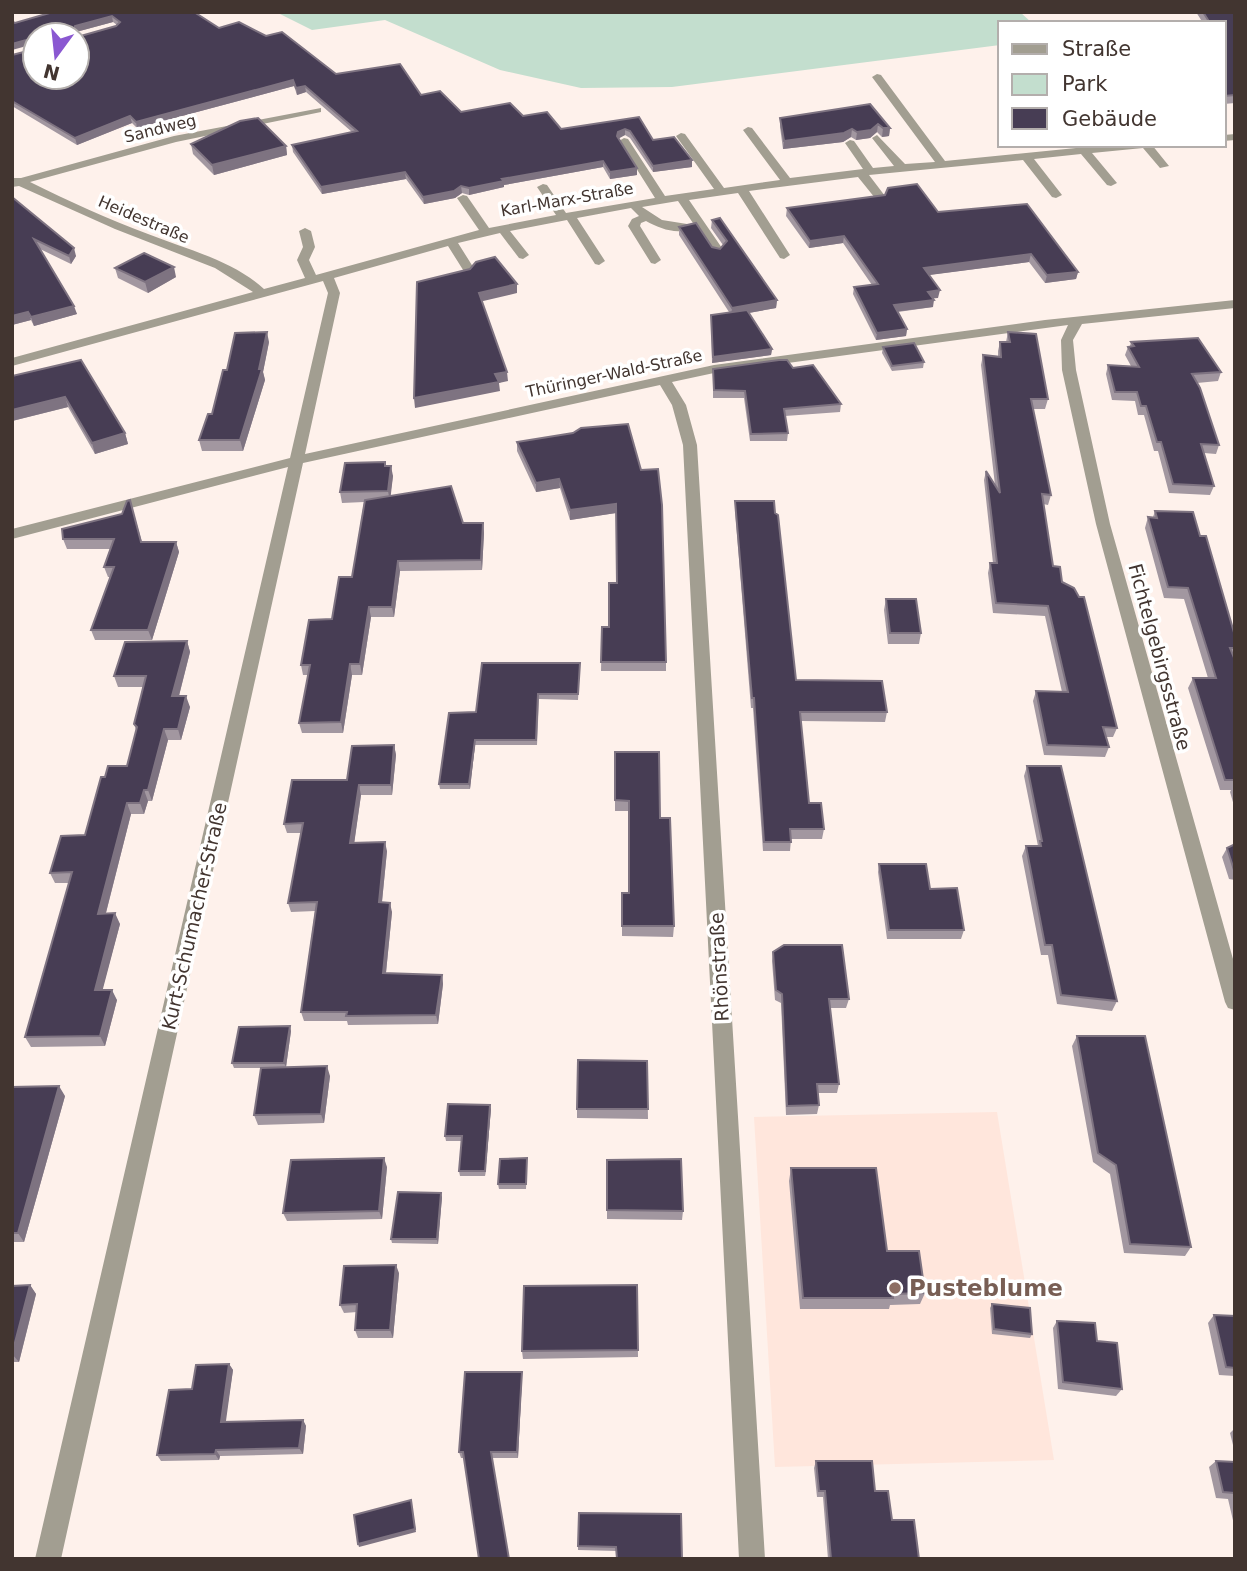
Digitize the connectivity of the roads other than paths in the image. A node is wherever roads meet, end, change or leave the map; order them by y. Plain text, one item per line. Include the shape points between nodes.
1 (877, 78) dead end
2 (317, 110) edge
3 (748, 130) dead end
4 (681, 136) dead end
5 (877, 138) edge
6 (624, 141) edge
7 (850, 143) edge
8 (1124, 147) edge
9 (1146, 147) edge
10 (1084, 151) junction
11 (1026, 156) junction
12 (942, 164) junction
13 (1164, 166) dead end
14 (902, 168) junction
15 (865, 172) junction
16 (15, 181) edge
17 (787, 182) junction
18 (1111, 183) dead end
19 (543, 187) dead end
20 (741, 188) junction
21 (721, 191) junction
22 (1056, 195) dead end
23 (878, 196) edge
24 (681, 197) junction
25 (463, 198) edge
26 (662, 200) junction
27 (634, 205) junction
28 (567, 217) junction
29 (645, 218) junction
30 (687, 227) edge
31 (503, 229) junction
32 (304, 231) dead end
33 (486, 232) junction
34 (450, 240) junction
35 (718, 251) edge
36 (523, 255) dead end
37 (784, 255) dead end
38 (655, 260) dead end
39 (599, 261) dead end
40 (469, 270) edge
41 (318, 276) junction
42 (260, 292) junction
43 (1235, 304) edge
44 (1077, 321) junction
45 (12, 362) edge
46 (664, 380) junction
47 (298, 460) junction
48 (12, 534) edge
49 (1235, 1002) edge
50 (48, 1559) edge
51 (752, 1559) edge

1 - 12 street
2 - 16 street, Sandweg via 174,139
3 - 17 street
4 - 21 street
5 - 14 street
6 - 26 street
7 - 15 street
8 - 10 street, Karl-Marx-Straße
9 - 13 street
10 - 11 street, Karl-Marx-Straße
10 - 18 street
11 - 12 street, Karl-Marx-Straße
11 - 22 street
12 - 14 street, Karl-Marx-Straße
14 - 15 street, Karl-Marx-Straße
15 - 17 street, Karl-Marx-Straße
15 - 23 street
16 - 42 street, Heidestraße via 234,273
17 - 20 street, Karl-Marx-Straße
19 - 28 street
20 - 21 street, Karl-Marx-Straße
20 - 37 street
21 - 24 street, Karl-Marx-Straße
24 - 26 street, Karl-Marx-Straße
24 - 35 street
25 - 33 street
26 - 27 street, Karl-Marx-Straße
27 - 28 street, Karl-Marx-Straße
27 - 29 street
28 - 31 street, Karl-Marx-Straße
28 - 39 street
29 - 30 street via 676,229
29 - 38 street via 634,226
31 - 33 street, Karl-Marx-Straße
31 - 36 street
32 - 41 street, Kurt-Schumacher-Straße via 310,247 303,260
33 - 34 street, Karl-Marx-Straße
34 - 40 street
34 - 41 street, Karl-Marx-Straße
41 - 42 street, Karl-Marx-Straße
41 - 47 street, Kurt-Schumacher-Straße via 334,293
42 - 45 street, Karl-Marx-Straße
43 - 44 street, Thüringer-Wald-Straße
44 - 46 street, Thüringer-Wald-Straße via 862,347
44 - 49 street, Fichtelgebirgsstraße via 1067,340 1069,370 1104,529
46 - 47 street, Thüringer-Wald-Straße
46 - 51 street, Rhönstraße via 679,405 690,445
47 - 48 street, Thüringer-Wald-Straße
47 - 50 street, Kurt-Schumacher-Straße

